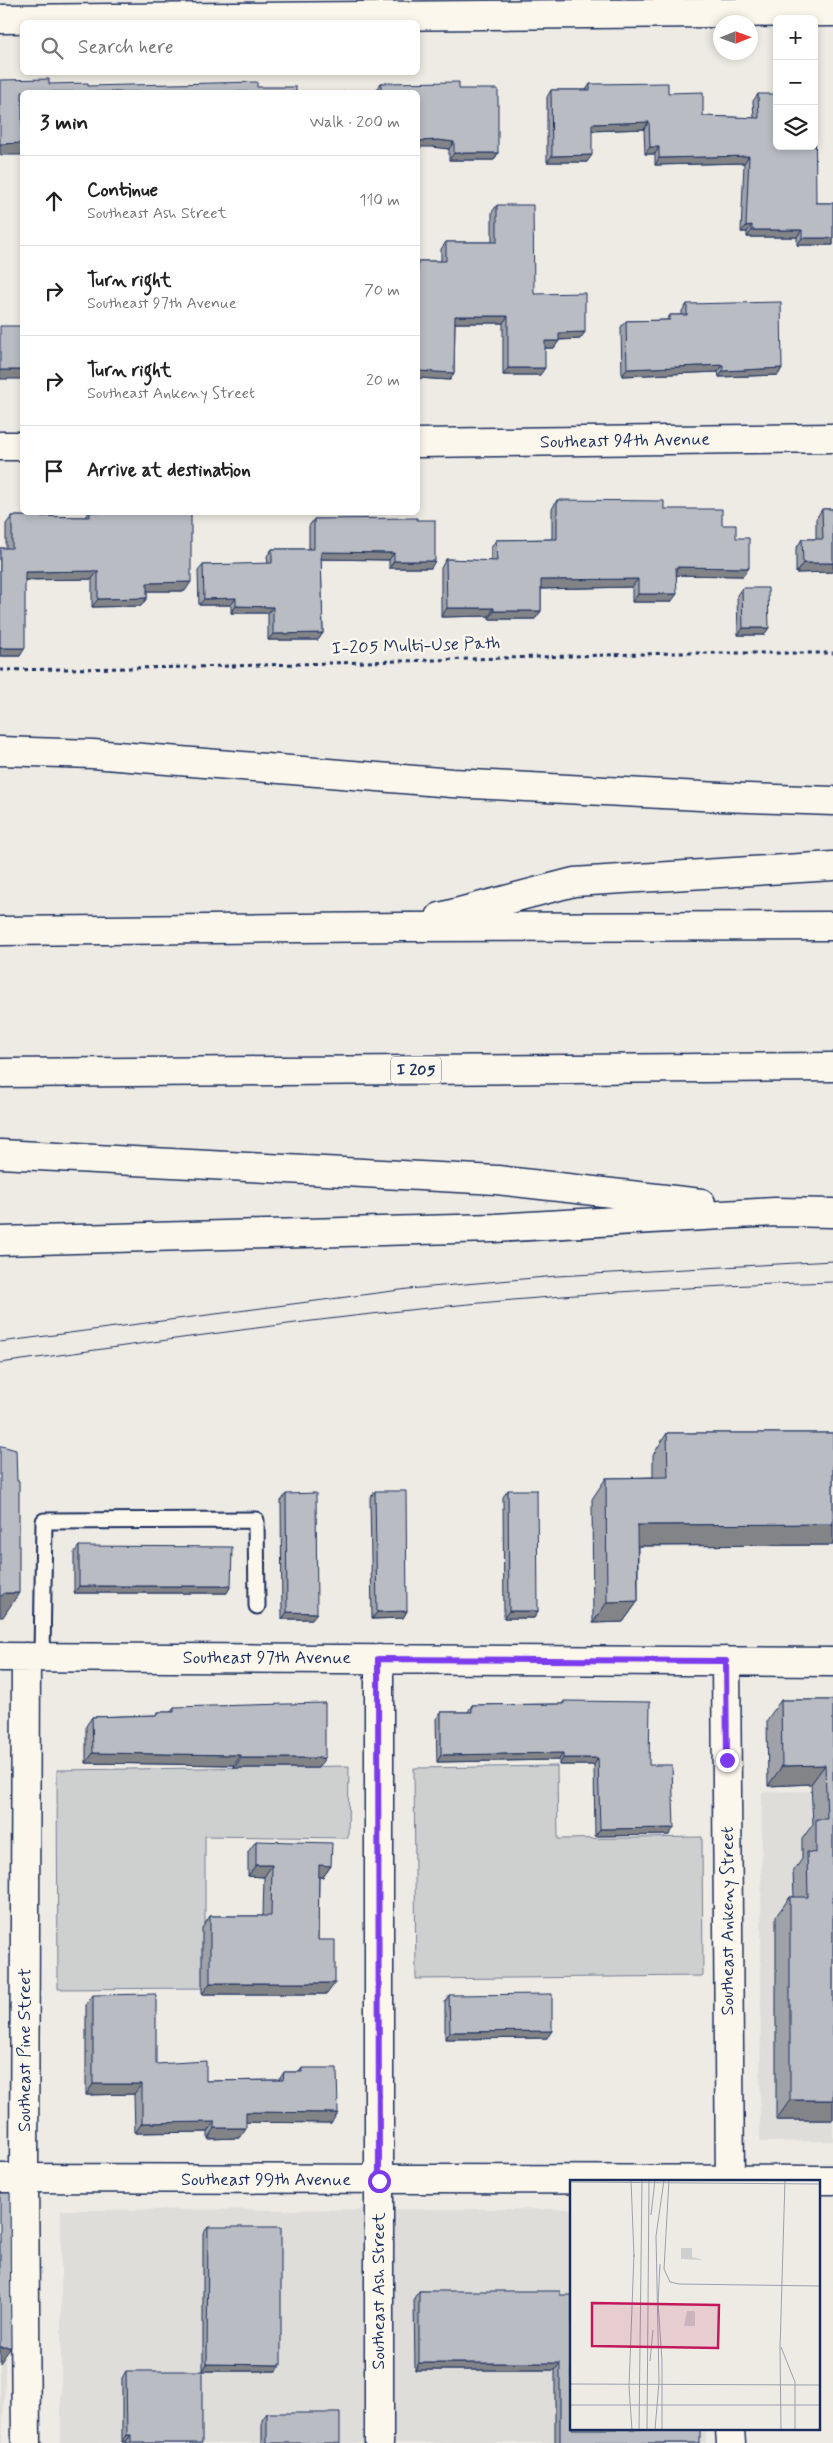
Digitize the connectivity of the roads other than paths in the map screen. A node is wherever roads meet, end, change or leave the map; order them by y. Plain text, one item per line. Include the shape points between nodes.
1 (735, 6) edge
2 (369, 8) edge
3 (833, 12) edge
4 (0, 19) edge
5 (833, 438) edge
6 (420, 444) edge
7 (0, 446) edge
8 (20, 446) edge
9 (0, 751) edge
10 (833, 800) edge
11 (833, 866) edge
12 (833, 926) edge
13 (403, 927) junction
14 (0, 931) edge
15 (833, 1067) edge
16 (0, 1074) edge
17 (0, 1154) edge
18 (775, 1212) junction
19 (833, 1213) edge
20 (0, 1241) edge
21 (257, 1606) dead end
22 (23, 1657) edge
23 (378, 1659) junction
24 (726, 1661) junction
25 (833, 1662) edge
26 (12, 2178) edge
27 (730, 2180) edge
28 (820, 2180) edge
29 (833, 2180) edge
30 (379, 2181) junction
31 (570, 2181) edge
32 (730, 2430) edge
33 (26, 2443) edge
34 (379, 2443) edge
35 (730, 2443) edge

1 - 2 main road
1 - 3 main road
2 - 4 main road
5 - 6 main road, Southeast 94th Avenue
7 - 8 main road
9 - 10 main road via 93,754 462,783 720,798
11 - 13 main road via 574,882
12 - 13 main road
13 - 14 main road
15 - 16 main road, I 205
17 - 18 main road via 497,1180
18 - 19 main road
18 - 20 main road via 495,1228
21 - 22 lane via 256,1520 44,1521
22 - 23 main road, Southeast 97th Avenue
22 - 26 main road, Southeast Pine Street
23 - 24 main road, Southeast 97th Avenue
23 - 30 main road, Southeast Ash Street
24 - 25 main road, Southeast 97th Avenue
24 - 27 main road, Southeast Ankeny Street
26 - 30 main road, Southeast 99th Avenue
26 - 33 main road, Southeast Pine Street
28 - 29 main road, Southeast 99th Avenue
30 - 31 main road, Southeast 99th Avenue
30 - 34 main road, Southeast Ash Street
32 - 35 main road

